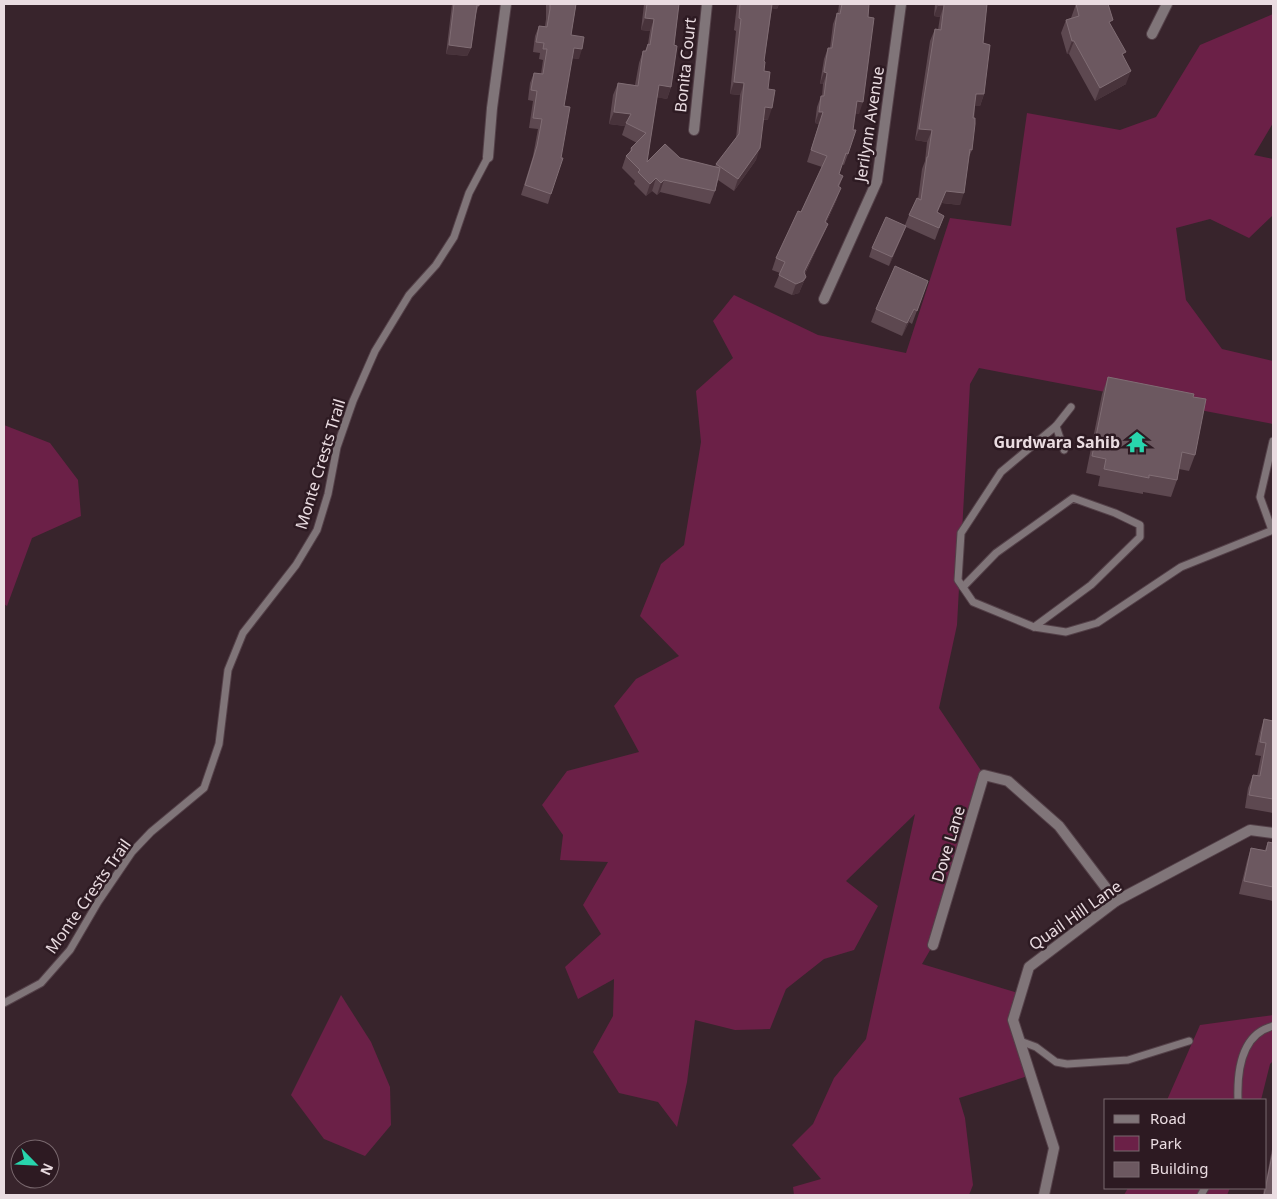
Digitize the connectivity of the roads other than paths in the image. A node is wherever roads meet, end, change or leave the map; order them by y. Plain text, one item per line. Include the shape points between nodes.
1 (506, 4) edge
2 (707, 4) edge
3 (901, 4) edge
4 (1167, 4) edge
5 (1152, 34) dead end
6 (694, 130) dead end
7 (488, 157) joint
8 (824, 299) dead end
9 (1071, 407) dead end
10 (1056, 426) junction
11 (1273, 441) edge
12 (1064, 450) dead end
13 (1273, 530) edge
14 (963, 587) junction
15 (1034, 627) junction
16 (1273, 833) edge
17 (1116, 901) junction
18 (933, 945) dead end
19 (4, 1002) edge
20 (1273, 1026) edge
21 (1020, 1041) junction
22 (1189, 1041) dead end
23 (1238, 1099) edge
24 (1044, 1195) edge

1 - 7 street
2 - 6 street, Bonita Court
3 - 8 street, Jerilynn Avenue via 877,181
4 - 5 street
7 - 19 lane, Monte Crests Trail via 469,192 454,236 436,265 409,295 372,357 338,448 317,530 296,565 243,633 228,670 219,744 204,788 132,852 70,950 41,983
9 - 10 lane
10 - 12 lane
10 - 14 lane via 1001,472 961,533 958,580
11 - 13 lane via 1260,497
13 - 15 lane via 1181,567 1097,623 1066,632
14 - 15 lane via 973,602
14 - 15 lane via 996,553 1073,498 1140,525 1140,537 1091,585
16 - 17 street, Quail Hill Lane via 1250,830
17 - 18 street, Dove Lane via 1059,826 1008,781 984,775
17 - 21 street, Quail Hill Lane via 1029,966 1013,1020
20 - 23 lane via 1258,1033 1244,1050 1237,1083
21 - 22 lane via 1036,1047 1056,1062 1067,1064 1128,1060
21 - 24 street, Quail Hill Lane via 1054,1148

